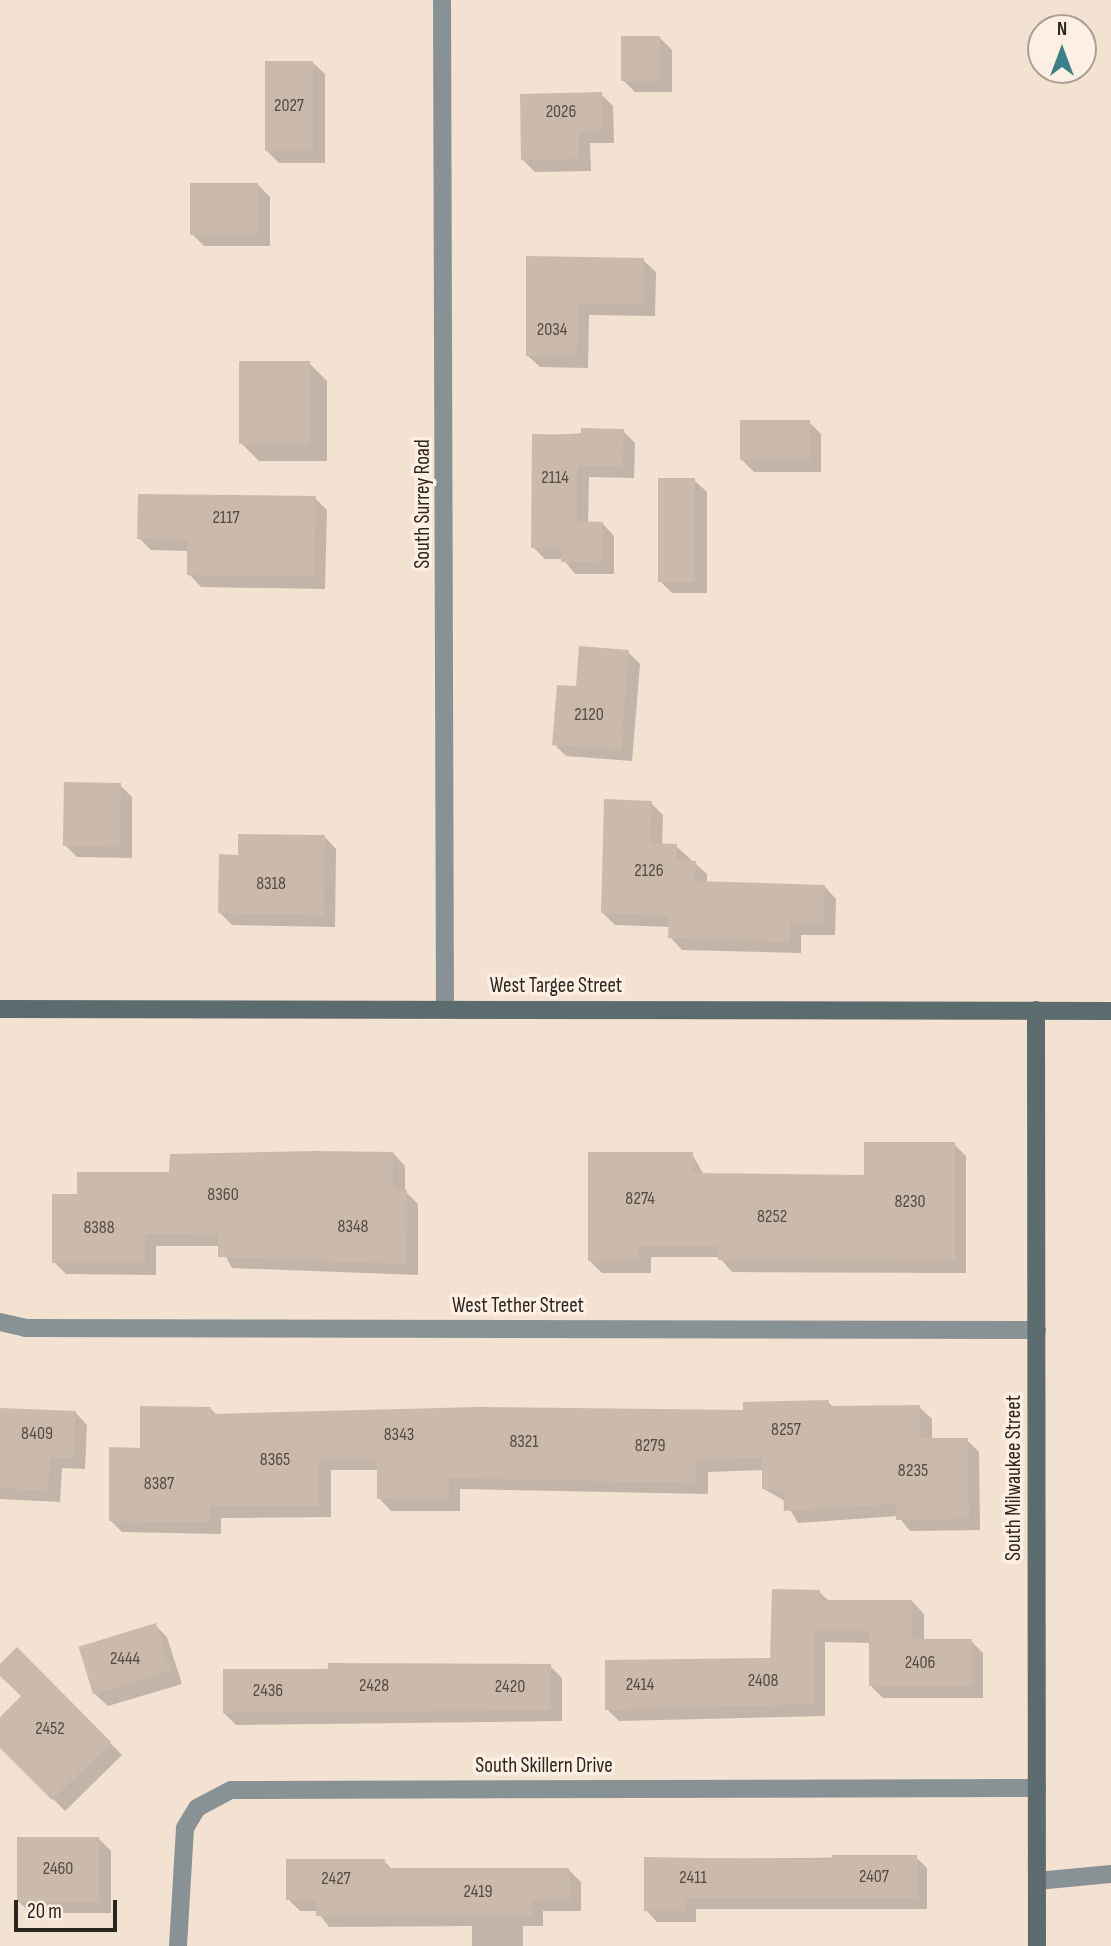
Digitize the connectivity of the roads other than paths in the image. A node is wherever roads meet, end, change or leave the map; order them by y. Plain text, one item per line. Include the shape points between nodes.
1 (442, 0) edge
2 (446, 1008) junction
3 (0, 1009) edge
4 (1036, 1010) junction
5 (1111, 1011) edge
6 (0, 1322) edge
7 (1037, 1330) junction
8 (1038, 1787) junction
9 (1111, 1874) edge
10 (1038, 1881) junction
11 (178, 1946) edge
12 (1038, 1946) edge

1 - 2 street, South Surrey Road
2 - 3 street, West Targee Street
2 - 4 street, West Targee Street
4 - 5 street, West Targee Street
4 - 7 street, South Milwaukee Street
6 - 7 street, West Tether Street via 26,1328
7 - 8 street, South Milwaukee Street
8 - 10 street, South Milwaukee Street
8 - 11 street, South Skillern Drive via 231,1790 197,1808 185,1828
9 - 10 street
10 - 12 street, South Milwaukee Street

